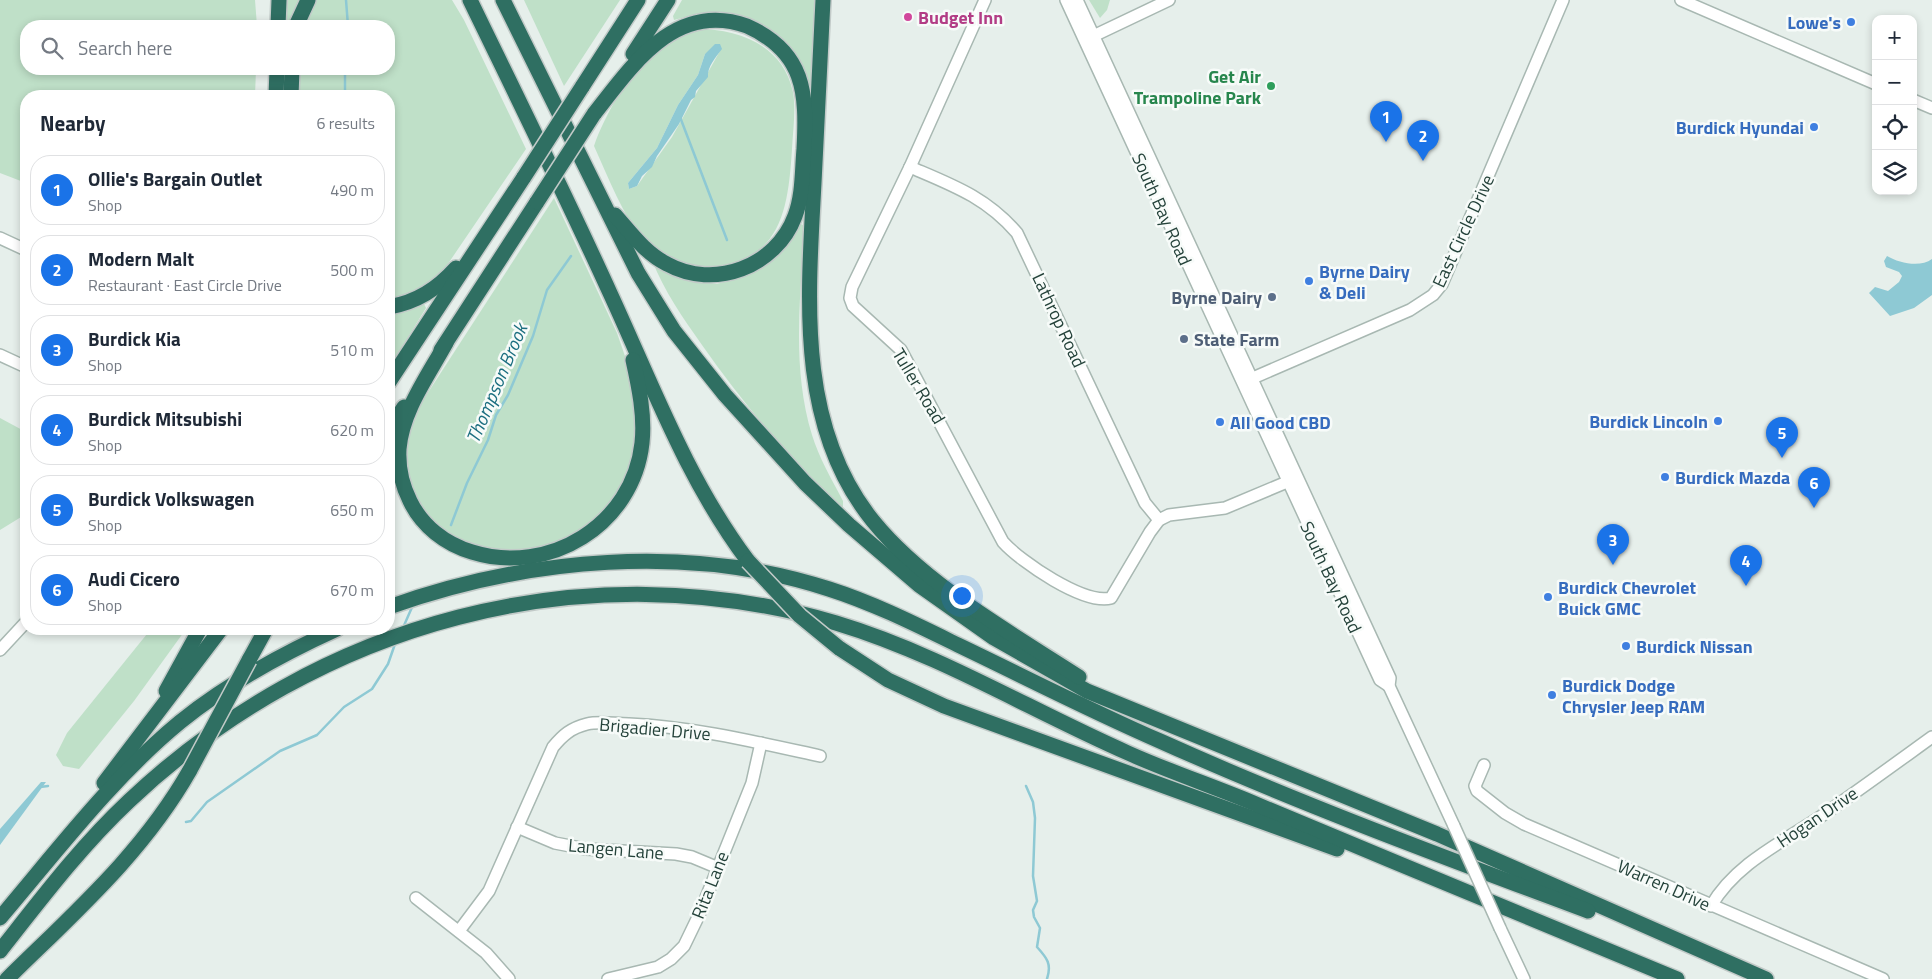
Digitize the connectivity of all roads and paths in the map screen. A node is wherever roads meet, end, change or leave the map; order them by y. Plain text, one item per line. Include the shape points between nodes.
1 (279, 0) edge
2 (308, 0) edge
3 (464, 0) edge
4 (470, 0) edge
5 (503, 0) edge
6 (638, 0) edge
7 (668, 0) edge
8 (823, 0) edge
9 (985, 0) edge
10 (1066, 0) edge
11 (1077, 0) edge
12 (1169, 0) edge
13 (1562, 0) edge
14 (1681, 0) edge
15 (278, 20) edge
16 (299, 20) edge
17 (483, 28) junction
18 (1089, 38) junction
19 (277, 75) edge
20 (292, 75) edge
21 (1872, 82) edge
22 (276, 90) edge
23 (291, 90) edge
24 (1917, 102) edge
25 (1932, 108) edge
26 (594, 114) junction
27 (910, 167) junction
28 (592, 180) junction
29 (490, 229) junction
30 (0, 238) edge
31 (20, 247) edge
32 (395, 306) edge
33 (619, 312) junction
34 (446, 343) junction
35 (0, 355) edge
36 (20, 363) edge
37 (395, 373) edge
38 (1247, 380) junction
39 (395, 421) edge
40 (1287, 482) junction
41 (1159, 520) junction
42 (395, 605) edge
43 (20, 628) edge
44 (197, 635) edge
45 (217, 635) edge
46 (263, 635) edge
47 (326, 635) edge
48 (0, 650) edge
49 (1389, 686) junction
50 (1128, 710) junction
51 (1932, 737) edge
52 (761, 743) junction
53 (135, 744) junction
54 (820, 756) dead end
55 (1484, 765) dead end
56 (518, 827) junction
57 (716, 867) junction
58 (1464, 892) junction
59 (416, 898) dead end
60 (1711, 906) junction
61 (0, 916) edge
62 (459, 931) junction
63 (0, 951) edge
64 (1760, 977) edge
65 (7, 979) edge
66 (509, 979) edge
67 (608, 979) edge
68 (1524, 979) edge
69 (1678, 979) edge
70 (1883, 979) edge

1 - 15 highway
2 - 16 highway
3 - 17 highway
4 - 17 highway
5 - 28 highway
6 - 29 highway, bridge
7 - 26 highway
8 - 50 highway via 811,227 810,332 821,414 840,469 874,522 926,571 995,622
9 - 27 street, Tuller Road
10 - 18 street, South Bay Road
11 - 18 street, South Bay Road
12 - 18 street
13 - 38 street, East Circle Drive via 1468,226 1442,284 1433,295 1410,310
14 - 21 street
17 - 33 highway
18 - 38 street, South Bay Road
19 - 22 highway
20 - 23 highway
24 - 25 street
26 - 28 highway via 642,54 665,33 687,23 711,20 743,24 772,40 793,66 806,103 802,184 794,217 770,252 740,270 702,275 683,272 665,264 640,243 613,212
26 - 34 highway, bridge
27 - 41 street, Lathrop Road via 987,203 1017,233 1145,503
27 - 41 street, Tuller Road via 852,287 850,298 853,306 901,350 1004,542 1015,555 1038,570 1099,600 1111,598
28 - 50 highway via 638,273 674,331 725,394 816,494 895,566 969,621 1053,674
29 - 32 highway via 435,289 422,298
29 - 37 highway
30 - 31 street
33 - 34 highway via 634,362 642,410 642,443 636,470 618,504 599,526 569,546 532,557 491,557 451,544 424,523 407,496 398,456 403,429
33 - 58 highway, bridge via 693,474 720,521 748,560 794,611 839,648 888,680 944,706 1325,845
34 - 39 highway
35 - 36 street
38 - 40 street, South Bay Road
38 - 49 street, South Bay Road via 1390,678
40 - 41 street via 1225,508 1168,515
40 - 49 street, South Bay Road via 1380,680
42 - 64 highway via 447,588 538,570 646,562 735,568 824,587 906,620 1182,752
43 - 48 street
44 - 53 highway
45 - 53 highway
46 - 65 highway, bridge via 161,817 126,861
47 - 61 highway via 255,672 181,722 96,805
49 - 68 street, South Bay Road, bridge
50 - 64 highway via 1428,830
51 - 60 street, Hogan Drive via 1750,863 1722,887
52 - 54 street, Brigadier Drive
52 - 56 street, Brigadier Drive via 653,725 589,724 574,728 553,747
52 - 57 street, Rita Lane via 752,783
53 - 61 highway
55 - 60 street, Warren Drive via 1475,786 1477,791 1505,813
56 - 57 street, Langen Lane via 555,843 586,849 676,854
56 - 62 street, Brigadier Drive via 489,891
57 - 67 street, Rita Lane via 684,946 658,967
58 - 63 highway via 1130,754 994,687 857,630 760,604 714,598 604,594 519,604 427,626 367,646 279,689 213,731 131,799 90,841
58 - 69 highway
59 - 62 street
60 - 70 street, Warren Drive
62 - 66 street via 498,964

